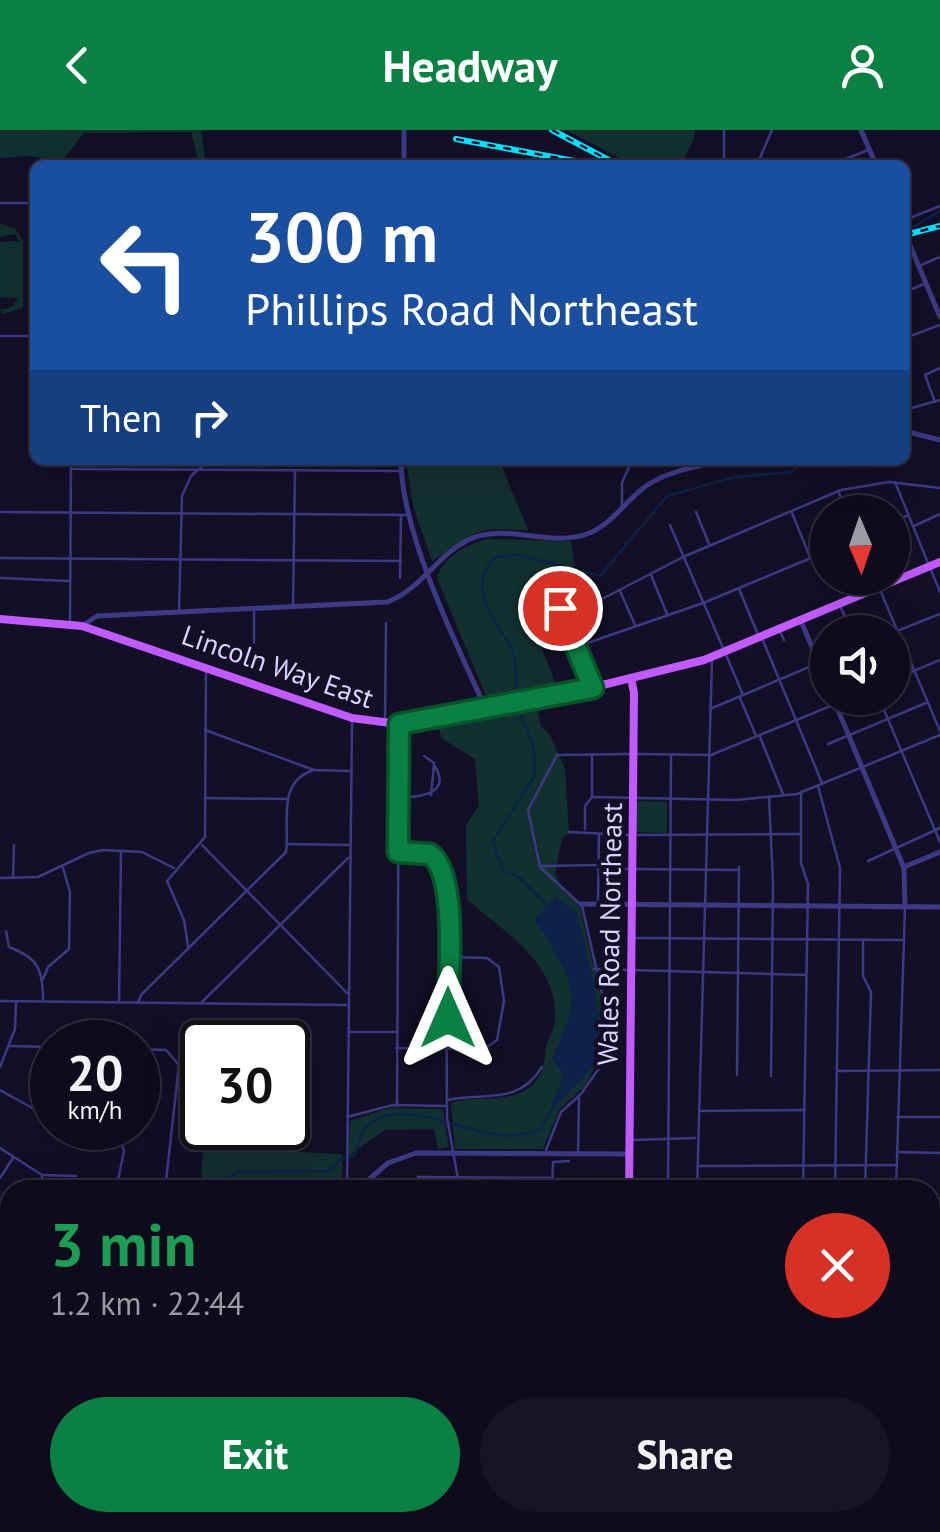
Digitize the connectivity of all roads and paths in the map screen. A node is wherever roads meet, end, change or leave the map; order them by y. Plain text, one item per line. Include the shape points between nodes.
1 (404, 130) edge
2 (724, 130) edge
3 (772, 130) edge
4 (862, 130) edge
5 (870, 150) junction
6 (404, 160) edge
7 (724, 160) edge
8 (759, 160) edge
9 (844, 160) edge
10 (874, 160) edge
11 (0, 203) edge
12 (30, 203) edge
13 (940, 206) edge
14 (910, 218) edge
15 (910, 252) edge
16 (940, 258) edge
17 (919, 266) junction
18 (926, 283) junction
19 (910, 290) edge
20 (940, 290) edge
21 (930, 294) junction
22 (940, 317) edge
23 (940, 326) edge
24 (0, 336) edge
25 (30, 336) edge
26 (910, 337) edge
27 (940, 368) edge
28 (937, 401) edge
29 (910, 409) edge
30 (910, 432) edge
31 (940, 440) edge
32 (71, 465) edge
33 (203, 465) edge
34 (401, 465) edge
35 (630, 465) edge
36 (708, 465) edge
37 (71, 469) junction
38 (197, 470) junction
39 (295, 471) junction
40 (401, 472) junction
41 (895, 482) junction
42 (940, 488) edge
43 (838, 491) junction
44 (840, 495) edge
45 (900, 495) edge
46 (624, 508) junction
47 (791, 511) junction
48 (0, 512) edge
49 (696, 512) dead end
50 (71, 513) junction
51 (180, 514) junction
52 (294, 515) junction
53 (411, 515) junction
54 (938, 515) edge
55 (401, 516) junction
56 (910, 520) edge
57 (940, 524) edge
58 (670, 525) dead end
59 (913, 526) junction
60 (710, 546) junction
61 (810, 556) edge
62 (684, 557) junction
63 (0, 558) edge
64 (70, 558) junction
65 (810, 558) edge
66 (180, 559) junction
67 (294, 560) junction
68 (400, 561) junction
69 (940, 562) edge
70 (930, 567) junction
71 (429, 573) junction
72 (650, 573) junction
73 (910, 575) edge
74 (0, 578) edge
75 (400, 578) dead end
76 (70, 580) junction
77 (739, 588) junction
78 (620, 590) junction
79 (940, 592) edge
80 (861, 595) edge
81 (703, 603) junction
82 (840, 604) junction
83 (293, 608) junction
84 (254, 610) junction
85 (180, 614) junction
86 (940, 614) edge
87 (668, 615) junction
88 (845, 615) edge
89 (0, 619) edge
90 (801, 620) junction
91 (386, 623) dead end
92 (70, 624) junction
93 (82, 626) junction
94 (635, 626) junction
95 (910, 626) edge
96 (780, 629) junction
97 (760, 638) junction
98 (784, 640) dead end
99 (810, 642) edge
100 (254, 646) dead end
101 (576, 647) junction
102 (724, 652) junction
103 (712, 657) junction
104 (940, 660) edge
105 (910, 663) edge
106 (206, 666) junction
107 (810, 667) edge
108 (914, 671) junction
109 (910, 673) edge
110 (631, 678) junction
111 (779, 680) junction
112 (593, 688) junction
113 (741, 696) junction
114 (928, 702) junction
115 (710, 709) junction
116 (486, 710) junction
117 (810, 713) edge
118 (840, 715) edge
119 (886, 715) edge
120 (352, 718) junction
121 (888, 719) junction
122 (796, 720) junction
123 (385, 724) junction
124 (399, 724) junction
125 (205, 730) junction
126 (940, 733) edge
127 (758, 736) junction
128 (849, 736) junction
129 (828, 744) dead end
130 (902, 751) junction
131 (592, 754) junction
132 (634, 754) junction
133 (671, 755) junction
134 (707, 755) junction
135 (424, 756) dead end
136 (862, 767) junction
137 (314, 770) junction
138 (350, 771) junction
139 (820, 785) junction
140 (801, 792) junction
141 (784, 795) junction
142 (592, 797) junction
143 (769, 797) junction
144 (205, 798) junction
145 (399, 798) junction
146 (633, 798) junction
147 (288, 799) junction
148 (670, 799) junction
149 (706, 799) junction
150 (938, 829) edge
151 (569, 832) dead end
152 (585, 832) junction
153 (599, 833) junction
154 (768, 834) junction
155 (801, 834) junction
156 (632, 835) junction
157 (670, 835) junction
158 (706, 836) junction
159 (940, 842) edge
160 (201, 844) junction
161 (287, 844) junction
162 (14, 845) dead end
163 (350, 845) junction
164 (896, 848) junction
165 (121, 850) junction
166 (398, 852) junction
167 (940, 852) edge
168 (349, 857) junction
169 (868, 861) dead end
170 (62, 866) junction
171 (540, 867) junction
172 (599, 867) junction
173 (904, 867) junction
174 (175, 868) junction
175 (632, 869) junction
176 (669, 870) junction
177 (706, 870) junction
178 (0, 878) edge
179 (13, 879) junction
180 (247, 892) junction
181 (632, 903) junction
182 (581, 904) junction
183 (598, 904) junction
184 (668, 904) junction
185 (705, 904) junction
186 (739, 905) junction
187 (774, 905) junction
188 (808, 906) junction
189 (839, 906) junction
190 (905, 907) junction
191 (940, 907) edge
192 (280, 925) junction
193 (6, 931) dead end
194 (632, 938) junction
195 (668, 938) junction
196 (704, 938) junction
197 (807, 938) junction
198 (738, 939) junction
199 (773, 939) junction
200 (839, 939) junction
201 (863, 939) junction
202 (904, 940) junction
203 (189, 948) junction
204 (448, 957) junction
205 (36, 962) junction
206 (54, 962) junction
207 (594, 969) junction
208 (631, 972) junction
209 (668, 972) junction
210 (704, 973) junction
211 (738, 974) junction
212 (772, 975) junction
213 (807, 975) junction
214 (43, 979) junction
215 (348, 994) junction
216 (0, 1000) edge
217 (16, 1001) junction
218 (43, 1001) junction
219 (119, 1002) junction
220 (138, 1002) junction
221 (200, 1003) junction
222 (348, 1004) junction
223 (348, 1032) junction
224 (396, 1032) junction
225 (8, 1045) junction
226 (30, 1046) edge
227 (396, 1048) junction
228 (447, 1048) junction
229 (160, 1051) edge
230 (0, 1067) edge
231 (542, 1067) dead end
232 (940, 1070) edge
233 (900, 1071) junction
234 (837, 1072) junction
235 (869, 1072) junction
236 (737, 1075) dead end
237 (771, 1076) dead end
238 (0, 1090) edge
239 (579, 1096) junction
240 (447, 1103) junction
241 (396, 1106) junction
242 (30, 1107) edge
243 (804, 1110) junction
244 (699, 1111) junction
245 (346, 1117) junction
246 (897, 1117) junction
247 (940, 1117) edge
248 (697, 1138) junction
249 (669, 1139) junction
250 (629, 1140) junction
251 (0, 1148) edge
252 (124, 1150) edge
253 (896, 1152) junction
254 (453, 1153) junction
255 (940, 1153) edge
256 (545, 1154) junction
257 (578, 1154) junction
258 (629, 1154) junction
259 (14, 1157) junction
260 (569, 1160) dead end
261 (803, 1164) junction
262 (836, 1164) junction
263 (865, 1164) junction
264 (896, 1165) junction
265 (697, 1166) junction
266 (42, 1175) junction
267 (76, 1176) dead end
268 (0, 1178) edge
269 (418, 1178) dead end
270 (459, 1178) junction
271 (552, 1178) joint
272 (41, 1180) edge
273 (118, 1180) edge
274 (166, 1180) edge
275 (347, 1180) edge
276 (370, 1180) edge
277 (629, 1180) edge
278 (668, 1180) edge
279 (697, 1180) edge
280 (802, 1180) edge
281 (835, 1180) edge
282 (865, 1180) edge
283 (896, 1180) edge

1 - 6 street
2 - 7 street
3 - 8 street
4 - 5 street
5 - 9 street
5 - 10 street
11 - 12 street
13 - 14 street
15 - 17 street
16 - 17 street
17 - 18 street
18 - 19 street
18 - 21 street
20 - 21 street
21 - 22 street
23 - 26 street
24 - 25 street
27 - 28 street via 924,375
28 - 29 street
30 - 31 street
32 - 37 street
33 - 38 street
34 - 40 street
35 - 46 street via 622,483
36 - 46 street via 663,478
37 - 38 street
37 - 50 street
38 - 39 street
38 - 51 street via 183,492
39 - 40 street
39 - 52 street
40 - 53 street
41 - 42 street
41 - 43 street
41 - 45 street
43 - 44 street
43 - 47 street
46 - 71 street via 578,536 476,537
47 - 60 street
47 - 61 street
48 - 50 street
49 - 60 street
50 - 51 street
50 - 64 street
51 - 52 street
51 - 66 street
52 - 55 street
52 - 67 street
53 - 55 street
53 - 71 street
54 - 57 street
54 - 59 street
55 - 68 street
56 - 59 street
58 - 62 street
59 - 70 street
60 - 62 street
62 - 72 street
62 - 81 street
63 - 64 street
64 - 66 street
64 - 76 street
65 - 77 street
66 - 67 street
66 - 85 street
67 - 68 street
67 - 83 street
68 - 75 street
69 - 70 main road, Lincoln Way East
70 - 73 main road, Lincoln Way East
70 - 79 street
71 - 83 street via 382,603
71 - 116 street
72 - 78 street
72 - 87 street
74 - 76 street
76 - 92 street
77 - 81 street
77 - 97 street
78 - 94 street
78 - 101 street via 561,610
80 - 82 main road, Lincoln Way East
81 - 87 street
81 - 102 street
82 - 88 street
82 - 90 main road, Lincoln Way East
83 - 84 street
84 - 85 street
84 - 100 street
85 - 93 street via 97,616
86 - 95 street
87 - 94 street
89 - 92 main road, Lincoln Way East
90 - 96 main road, Lincoln Way East
90 - 99 street
91 - 123 street
92 - 93 main road, Lincoln Way East
93 - 106 main road, Lincoln Way East
94 - 101 street
96 - 97 main road, Lincoln Way East
96 - 98 street
97 - 102 main road, Lincoln Way East
97 - 111 street
101 - 112 street
102 - 103 main road, Lincoln Way East
102 - 113 street
103 - 110 main road, Lincoln Way East
103 - 115 street
104 - 108 street
105 - 108 street
106 - 120 main road, Lincoln Way East
106 - 125 street
107 - 111 street
108 - 109 street
108 - 114 street
110 - 112 main road, Lincoln Way East
110 - 132 main road, Wales Road Northeast
111 - 113 street
111 - 122 street
112 - 116 main road, Lincoln Way East
113 - 115 street
113 - 127 street
114 - 121 street
114 - 126 street
115 - 134 street
116 - 124 main road, Lincoln Way East
117 - 122 street
118 - 128 street
119 - 121 street
120 - 123 main road, Lincoln Way East
120 - 138 street
121 - 128 street
121 - 130 street
122 - 127 street
122 - 139 street
123 - 124 main road, Lincoln Way East
124 - 145 street
125 - 137 street
125 - 144 street
126 - 130 street
127 - 134 street
127 - 141 street
128 - 129 street
128 - 136 street
130 - 136 street
130 - 150 street
131 - 132 street
131 - 142 street
131 - 171 street via 559,754 529,807
132 - 133 street
132 - 146 main road, Wales Road Northeast
133 - 134 street
133 - 148 street
134 - 149 street
135 - 145 street via 434,765 431,795
136 - 139 street
136 - 164 street
137 - 138 street
137 - 147 street via 296,780
138 - 163 street
139 - 140 street
139 - 189 street via 840,868
140 - 141 street
140 - 155 street
141 - 143 street
142 - 146 street
142 - 152 street via 585,806
143 - 149 street
143 - 154 street
144 - 147 street
144 - 160 street
145 - 166 street
146 - 148 street
146 - 156 main road, Wales Road Northeast
147 - 161 street
148 - 149 street
148 - 157 street
149 - 158 street
150 - 159 street
150 - 164 street
151 - 152 street
152 - 153 street
153 - 156 street
153 - 172 street
154 - 155 street
154 - 158 street
154 - 187 street
155 - 188 street
156 - 157 street
156 - 175 main road, Wales Road Northeast
157 - 158 street
157 - 176 street
158 - 177 street
160 - 174 street
160 - 180 street
161 - 163 street
161 - 180 street
162 - 179 street
163 - 168 street
164 - 169 street
164 - 173 street
165 - 170 street via 93,851
165 - 174 street via 146,853
165 - 219 street
166 - 204 street via 430,854 440,864
166 - 224 street
167 - 173 street
168 - 192 street
168 - 215 street
170 - 179 street via 38,878
170 - 206 street via 70,892 70,944
171 - 172 street
171 - 182 street
172 - 175 street
172 - 183 street
173 - 190 street
174 - 203 street via 166,882
175 - 176 street
175 - 181 main road, Wales Road Northeast
176 - 177 street
176 - 184 street
177 - 185 street
177 - 186 street via 739,868
178 - 179 street
180 - 192 street
180 - 203 street
181 - 183 street
181 - 184 street
181 - 194 main road, Wales Road Northeast
182 - 183 street
182 - 207 street
184 - 185 street
184 - 195 street
185 - 186 street
185 - 196 street
186 - 187 street
186 - 198 street
187 - 188 street
187 - 199 street
188 - 189 street
188 - 197 street
189 - 190 street
189 - 200 street
190 - 191 street
190 - 202 street
192 - 215 street
192 - 221 street
193 - 205 street via 9,946
194 - 195 street
194 - 208 main road, Wales Road Northeast
195 - 196 street
195 - 209 street
196 - 198 street
196 - 210 street
197 - 199 street
197 - 200 street
197 - 213 street
198 - 199 street
198 - 211 street
199 - 212 street
200 - 201 street
200 - 234 street
201 - 202 street
201 - 235 street
202 - 233 street
203 - 220 street
204 - 228 street
204 - 228 street via 494,962 504,1008 491,1046
205 - 206 street
205 - 214 street
206 - 214 street
207 - 208 street
207 - 239 street via 604,1002 606,1053
208 - 209 street
208 - 250 main road, Wales Road Northeast
209 - 210 street
209 - 249 street
210 - 211 street
210 - 244 street
211 - 212 street
211 - 236 street
212 - 213 street
212 - 237 street
213 - 243 street
214 - 218 street
215 - 222 street
216 - 217 street
217 - 218 street
217 - 225 street
218 - 219 street
219 - 220 street
220 - 221 street
221 - 222 street
222 - 223 street
223 - 224 street
223 - 245 street
224 - 227 street
225 - 226 street
225 - 230 street
227 - 228 street
227 - 241 street
228 - 240 street
229 - 274 street via 176,1058 179,1070
231 - 240 street via 512,1094
232 - 233 street
233 - 235 street
233 - 246 street
234 - 235 street
234 - 262 street
235 - 263 street
238 - 242 street
239 - 256 street via 562,1112
239 - 257 street
240 - 241 street
240 - 254 street
241 - 245 street
243 - 244 street
243 - 261 street
244 - 248 street
245 - 275 street
246 - 247 street
246 - 253 street
248 - 249 street
248 - 265 street
249 - 250 street
249 - 278 street
250 - 258 main road, Wales Road Northeast
251 - 259 street
252 - 273 street
253 - 255 street
253 - 264 street
254 - 256 street
254 - 270 street
254 - 276 street via 396,1159
256 - 257 street
257 - 258 street
258 - 277 main road, Wales Road Northeast
259 - 266 street
259 - 268 street
260 - 271 street via 554,1162
261 - 262 street
261 - 265 street
261 - 280 street
262 - 263 street
262 - 281 street
263 - 264 street
263 - 282 street
264 - 283 street
265 - 279 street
266 - 267 street
266 - 272 street
269 - 270 street
270 - 271 street

